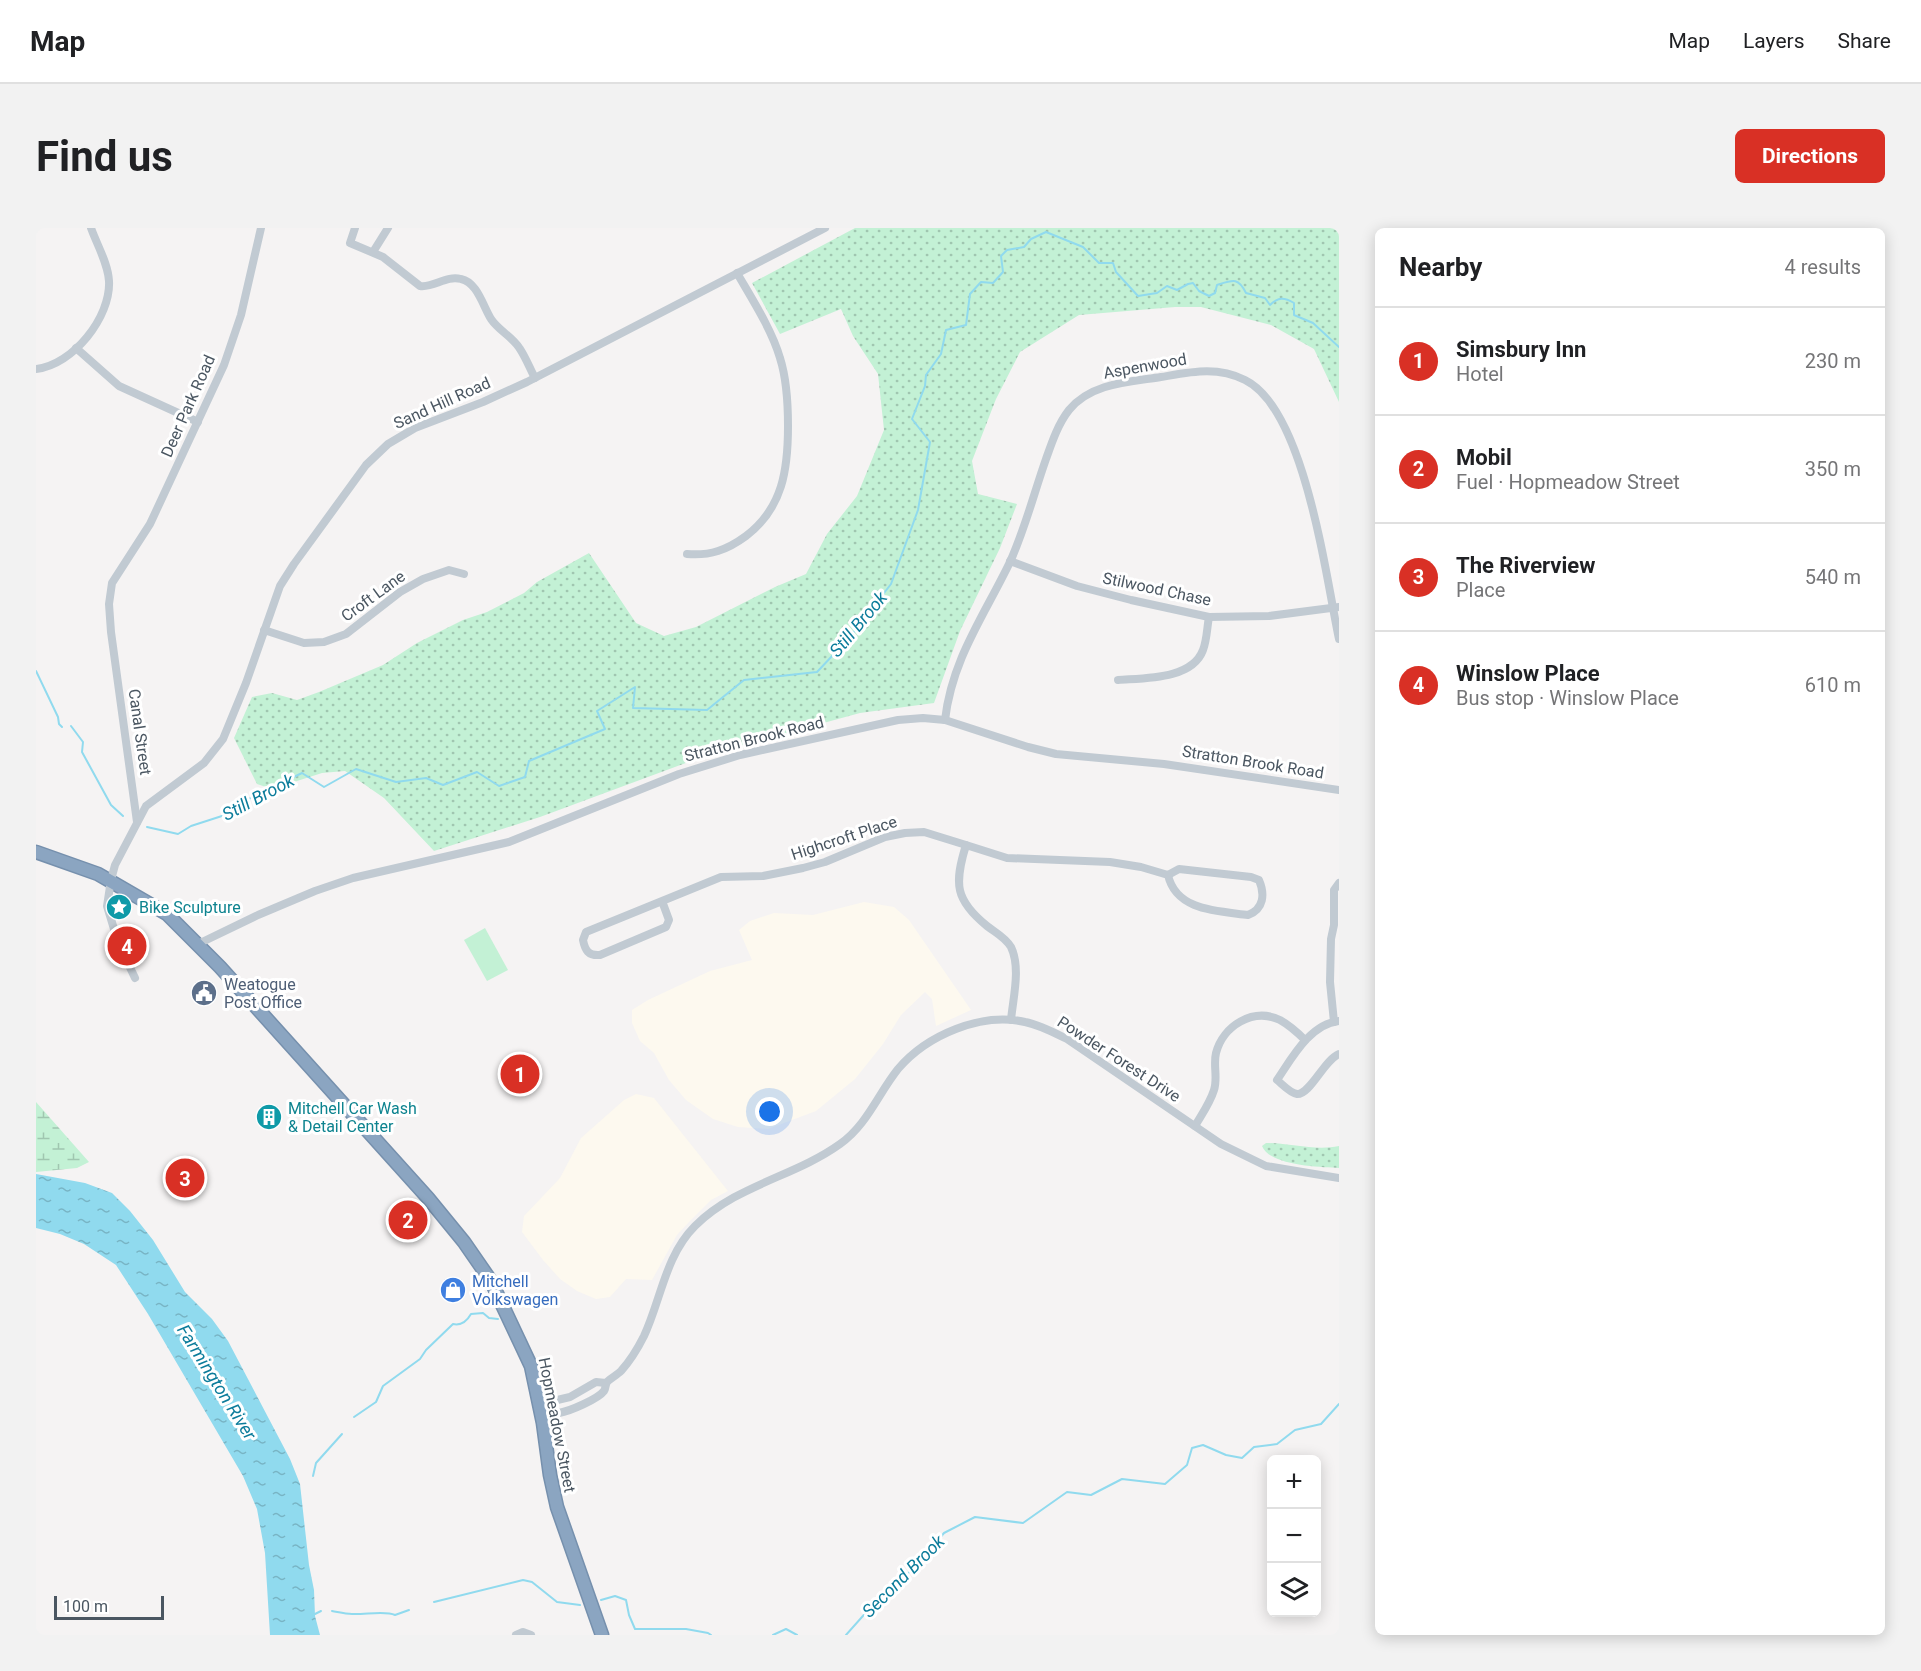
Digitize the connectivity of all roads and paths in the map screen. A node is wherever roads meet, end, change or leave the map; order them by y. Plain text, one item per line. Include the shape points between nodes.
1 (91, 228) edge
2 (261, 228) edge
3 (356, 228) edge
4 (388, 228) edge
5 (823, 228) edge
6 (373, 252) junction
7 (737, 273) junction
8 (76, 348) junction
9 (36, 369) edge
10 (535, 378) junction
11 (198, 422) junction
12 (687, 554) dead end
13 (1010, 561) junction
14 (464, 574) dead end
15 (112, 583) joint
16 (1336, 608) edge
17 (1209, 617) junction
18 (264, 630) junction
19 (1339, 639) edge
20 (1118, 680) dead end
21 (945, 720) junction
22 (1339, 790) edge
23 (137, 822) junction
24 (966, 845) junction
25 (36, 852) edge
26 (1168, 875) junction
27 (111, 880) junction
28 (1339, 883) edge
29 (662, 901) junction
30 (1336, 925) edge
31 (198, 944) junction
32 (135, 978) dead end
33 (1011, 1020) junction
34 (1337, 1021) edge
35 (1305, 1040) junction
36 (1339, 1054) edge
37 (1195, 1126) junction
38 (1339, 1178) edge
39 (541, 1412) junction
40 (516, 1635) edge
41 (531, 1635) edge
42 (602, 1635) edge

1 - 8 street via 106,267 108,294 101,318
2 - 11 street, Deer Park Road via 224,365
3 - 6 street via 350,243
4 - 6 street
5 - 7 street, Sand Hill Road
6 - 10 street via 420,286 450,278 469,283 499,330 519,346
7 - 10 street, Sand Hill Road
7 - 12 street via 780,357 788,397 788,454 777,497 750,533 720,551
8 - 9 street via 53,364
8 - 11 street via 118,386
10 - 18 street, Sand Hill Road via 415,428 388,444 366,465 294,564 280,586
11 - 15 street, Deer Park Road via 144,535
13 - 16 street, Aspenwood via 1055,435 1069,410 1102,387 1210,370 1247,381 1260,391 1286,431 1315,512
13 - 17 street, Stilwood Chase via 1077,586
13 - 21 street, Aspenwood via 956,668
14 - 18 street, Croft Lane via 449,570 407,588 335,639 304,643
15 - 23 street, Canal Street via 111,632
16 - 17 street, Stilwood Chase
16 - 19 street, Aspenwood
17 - 20 street via 1203,650 1187,667 1170,676
18 - 23 street, Sand Hill Road via 223,740 204,763 146,806
21 - 22 street, Stratton Brook Road via 1056,754 1164,764
21 - 31 street, Stratton Brook Road via 898,720 730,758 679,774 509,842 353,878
23 - 27 street
24 - 26 street, Highcroft Place via 1007,858 1110,862
24 - 29 street, Highcroft Place via 924,832 905,833 803,868 763,876 721,877
24 - 33 street via 958,872 961,896 970,911 1000,934 1015,958
25 - 27 highway, Hopmeadow Street
26 - 26 street, Highcroft Place via 1179,869 1251,877 1262,886 1261,906 1248,915 1197,908 1178,894
27 - 31 highway, Hopmeadow Street via 162,910
27 - 32 street via 109,917
28 - 30 street via 1334,890
29 - 29 street, Highcroft Place via 586,932 583,939 588,952 600,955 666,927 669,920
30 - 34 street via 1331,939 1330,982
31 - 39 highway, Hopmeadow Street via 464,1242 491,1281 524,1349
33 - 37 street, Powder Forest Drive via 1048,1029 1067,1039
33 - 39 street, Powder Forest Drive via 967,1024 934,1039 899,1069 865,1120 841,1144 724,1202 693,1227 672,1257 644,1336 621,1371 606,1383 596,1382 570,1397 553,1401
34 - 35 street
35 - 36 street via 1277,1080 1291,1092 1306,1090 1325,1064
35 - 37 street via 1283,1021 1272,1017 1237,1023 1219,1042 1215,1086
37 - 38 street, Powder Forest Drive via 1266,1166
39 - 42 highway, Hopmeadow Street via 557,1507
40 - 41 street

